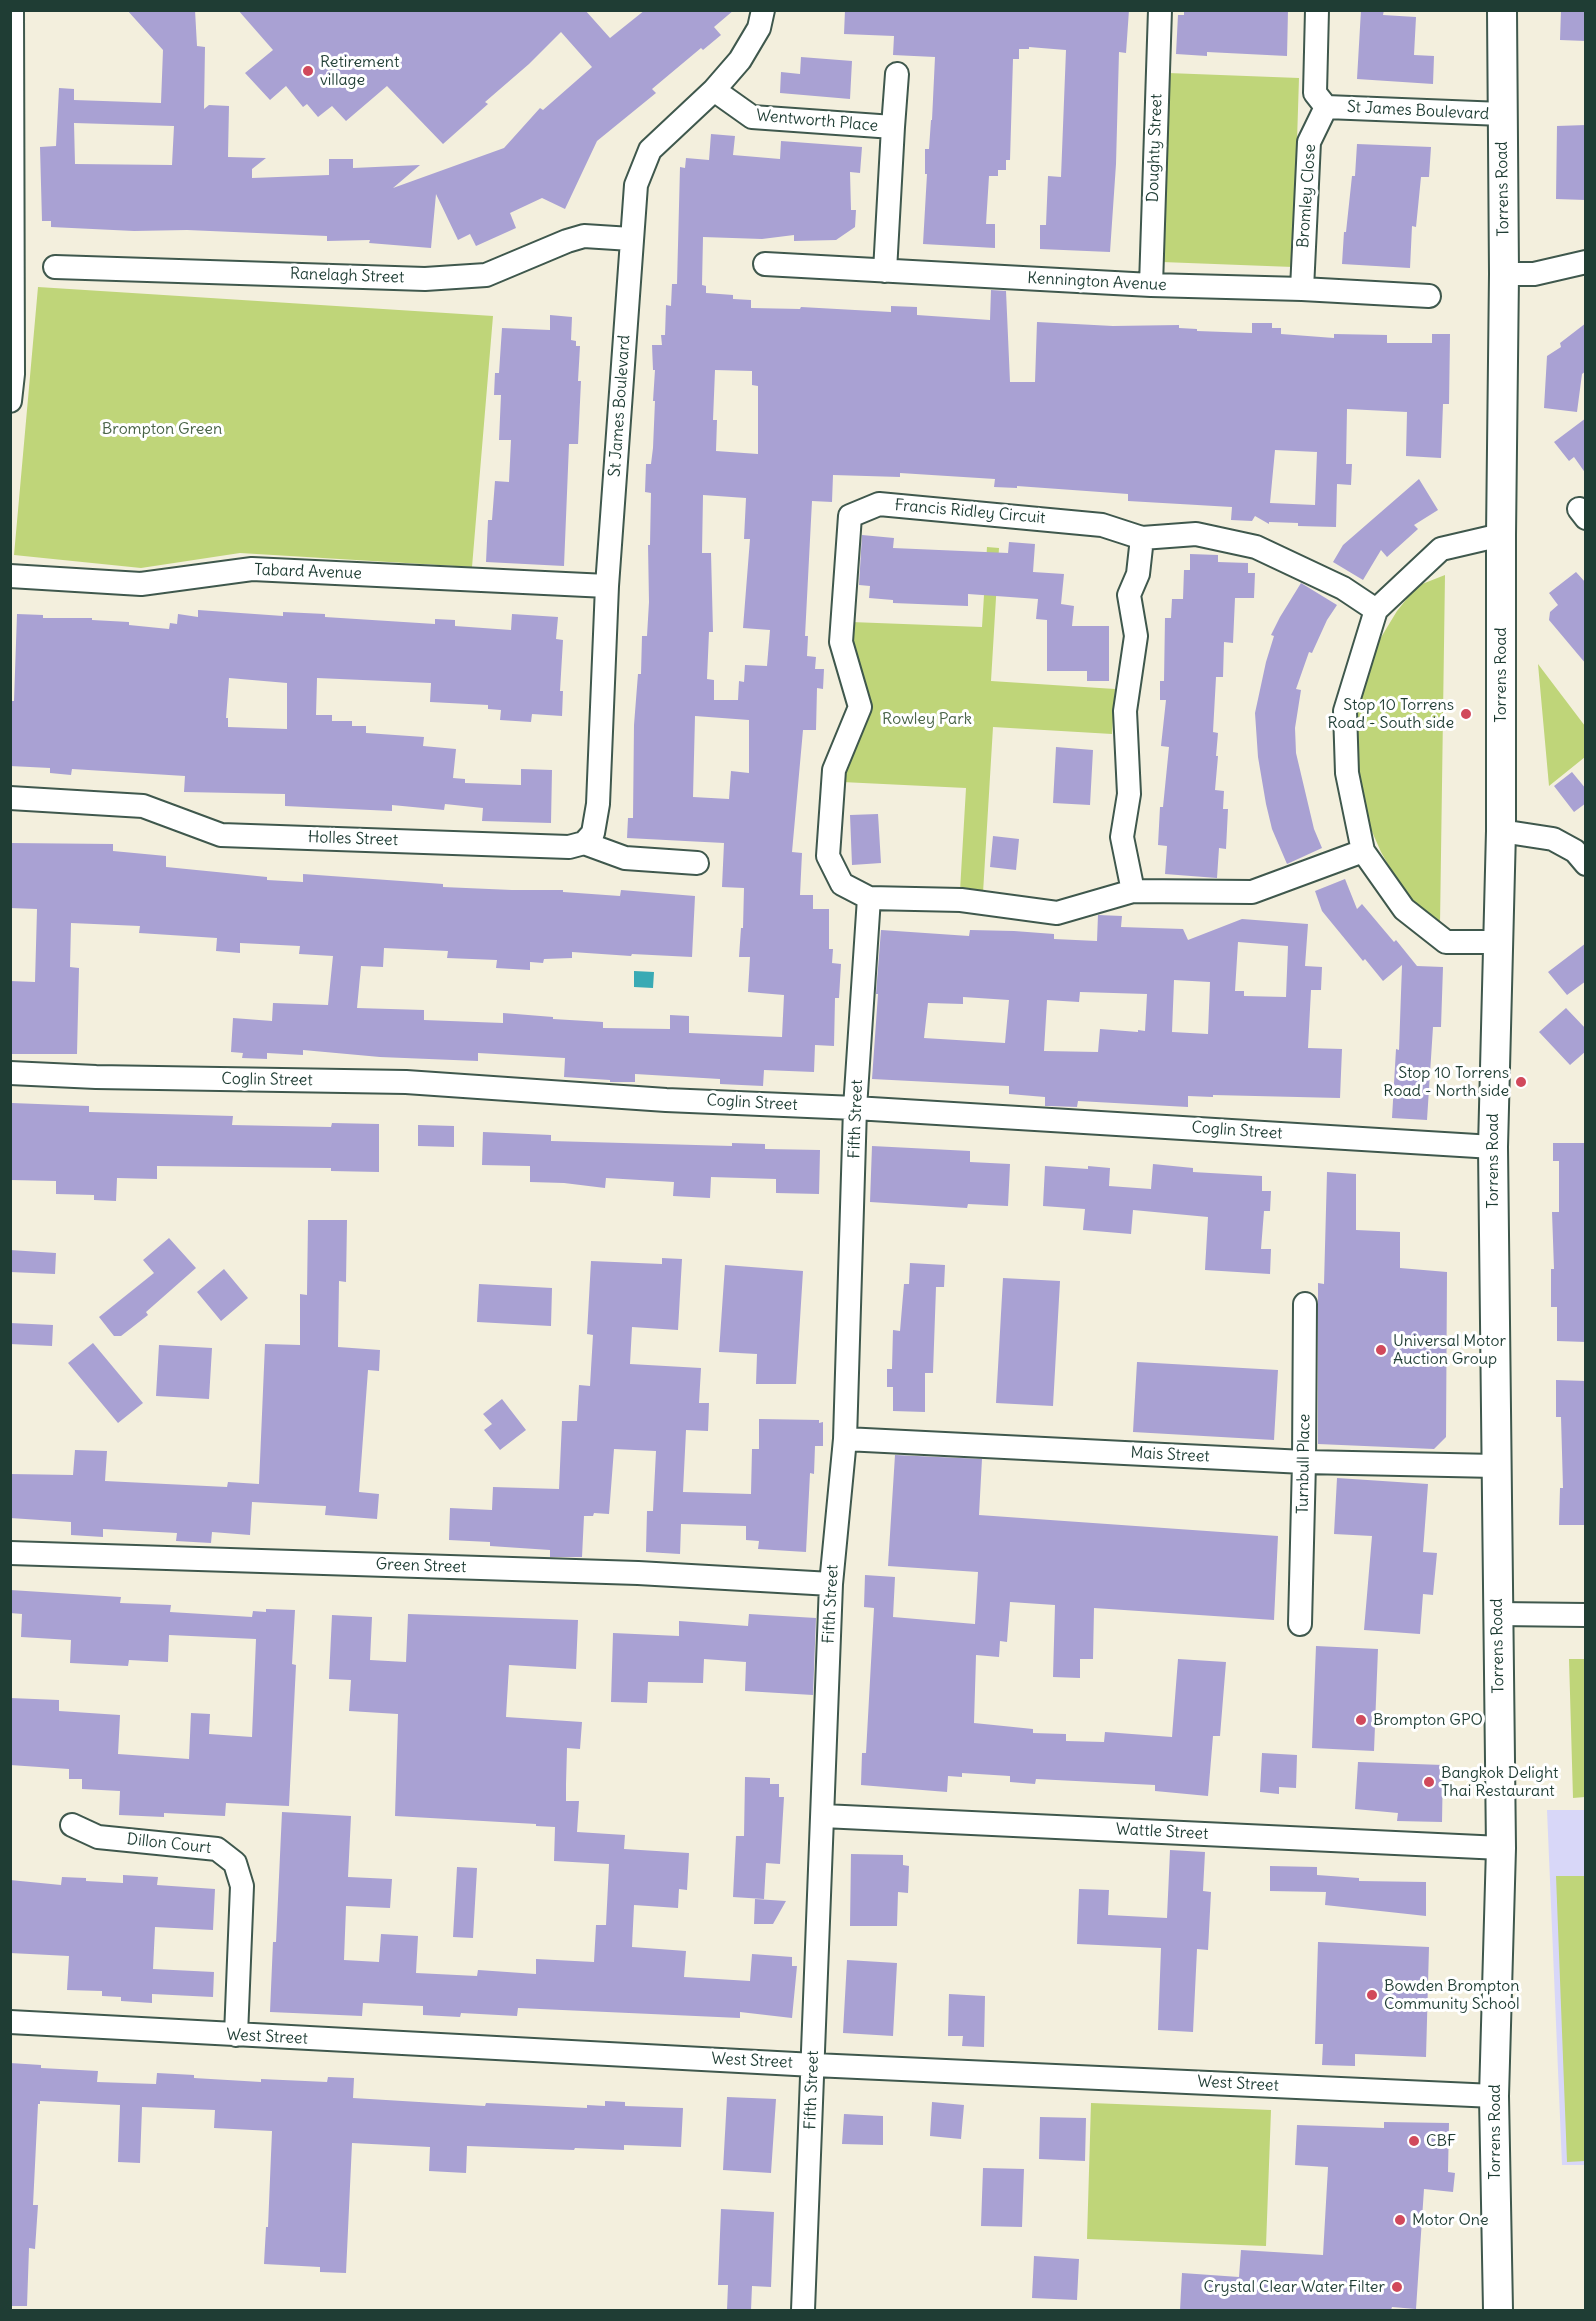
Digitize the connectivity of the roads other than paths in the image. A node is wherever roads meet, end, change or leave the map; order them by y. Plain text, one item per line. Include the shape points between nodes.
1 (12, 10) edge
2 (763, 10) edge
3 (1160, 10) edge
4 (1317, 10) edge
5 (1502, 10) edge
6 (897, 74) dead end
7 (714, 90) junction
8 (1326, 107) junction
9 (1502, 114) junction
10 (893, 127) junction
11 (11, 219) edge
12 (631, 238) junction
13 (1586, 262) edge
14 (765, 264) dead end
15 (55, 267) dead end
16 (885, 271) junction
17 (1504, 274) junction
18 (1151, 285) junction
19 (1302, 289) junction
20 (1429, 296) dead end
21 (10, 401) edge
22 (1501, 535) junction
23 (1142, 538) junction
24 (10, 576) edge
25 (607, 586) junction
26 (1377, 610) junction
27 (10, 798) edge
28 (1501, 831) junction
29 (584, 843) junction
30 (1363, 851) junction
31 (697, 863) dead end
32 (1586, 864) edge
33 (1133, 891) junction
34 (869, 898) junction
35 (1497, 942) junction
36 (10, 1073) edge
37 (855, 1108) junction
38 (1493, 1147) junction
39 (1305, 1304) dead end
40 (845, 1439) junction
41 (1304, 1462) junction
42 (1496, 1466) junction
43 (10, 1553) edge
44 (831, 1584) junction
45 (1498, 1614) junction
46 (1586, 1615) edge
47 (1300, 1624) dead end
48 (823, 1816) junction
49 (72, 1825) dead end
50 (1501, 1848) junction
51 (10, 2022) edge
52 (236, 2035) junction
53 (814, 2065) junction
54 (1494, 2096) junction
55 (803, 2310) edge
56 (1498, 2310) edge

1 - 11 street
2 - 7 street, St James Boulevard via 759,28 740,60
3 - 18 street, Doughty Street
4 - 8 street, St James Boulevard via 1315,93
5 - 9 main road, Torrens Road
6 - 10 street, Wentworth Place
7 - 10 street, Wentworth Place via 752,117
7 - 12 street, St James Boulevard via 650,150 636,185
8 - 9 street, St James Boulevard
8 - 19 street, Bromley Close via 1309,141
9 - 17 main road, Torrens Road
10 - 16 street, Wentworth Place
11 - 21 street
12 - 15 street, Ranelagh Street via 584,236 486,275 425,279
12 - 25 street, St James Boulevard
13 - 17 street via 1534,274
14 - 16 street, Kennington Avenue
16 - 18 street, Kennington Avenue
17 - 22 main road, Torrens Road
18 - 19 street, Kennington Avenue
19 - 20 street, Kennington Avenue
22 - 26 street via 1441,549
22 - 28 main road, Torrens Road
23 - 26 street, Francis Ridley Circuit via 1196,534 1256,547 1343,588
23 - 33 street via 1138,574 1129,595 1136,636 1125,711 1129,794 1122,837
23 - 34 street, Francis Ridley Circuit via 1102,525 879,504 850,516 842,642 860,707 834,771 828,856 842,884
24 - 25 street, Tabard Avenue via 141,584 252,569
25 - 29 street, St James Boulevard via 598,804 593,833
26 - 30 street via 1345,711 1347,773
27 - 29 street, Holles Street via 143,806 221,835 569,847
28 - 32 street via 1553,839
28 - 35 main road, Torrens Road
29 - 31 street, Holles Street via 625,858
30 - 33 street, Francis Ridley Circuit via 1252,892
30 - 35 street via 1404,909 1446,942
33 - 34 street, Francis Ridley Circuit via 1057,913 962,900
34 - 37 street, Fifth Street
35 - 38 main road, Torrens Road
36 - 37 street, Coglin Street via 406,1082
37 - 38 street, Coglin Street
37 - 40 street, Fifth Street
38 - 42 main road, Torrens Road
39 - 41 street, Turnbull Place
40 - 41 street, Mais Street
40 - 44 street, Fifth Street
41 - 42 street, Mais Street
41 - 47 street, Turnbull Place
42 - 45 main road, Torrens Road
43 - 44 street, Green Street via 638,1572
44 - 48 street, Fifth Street
45 - 46 street
45 - 50 main road, Torrens Road
48 - 50 street, Wattle Street
48 - 53 street, Fifth Street
49 - 52 street, Dillon Court via 98,1837 218,1849 235,1863 242,1886
50 - 54 main road, Torrens Road
51 - 52 street, West Street
52 - 53 street, West Street
53 - 54 street, West Street
53 - 55 street, Fifth Street
54 - 56 main road, Torrens Road

